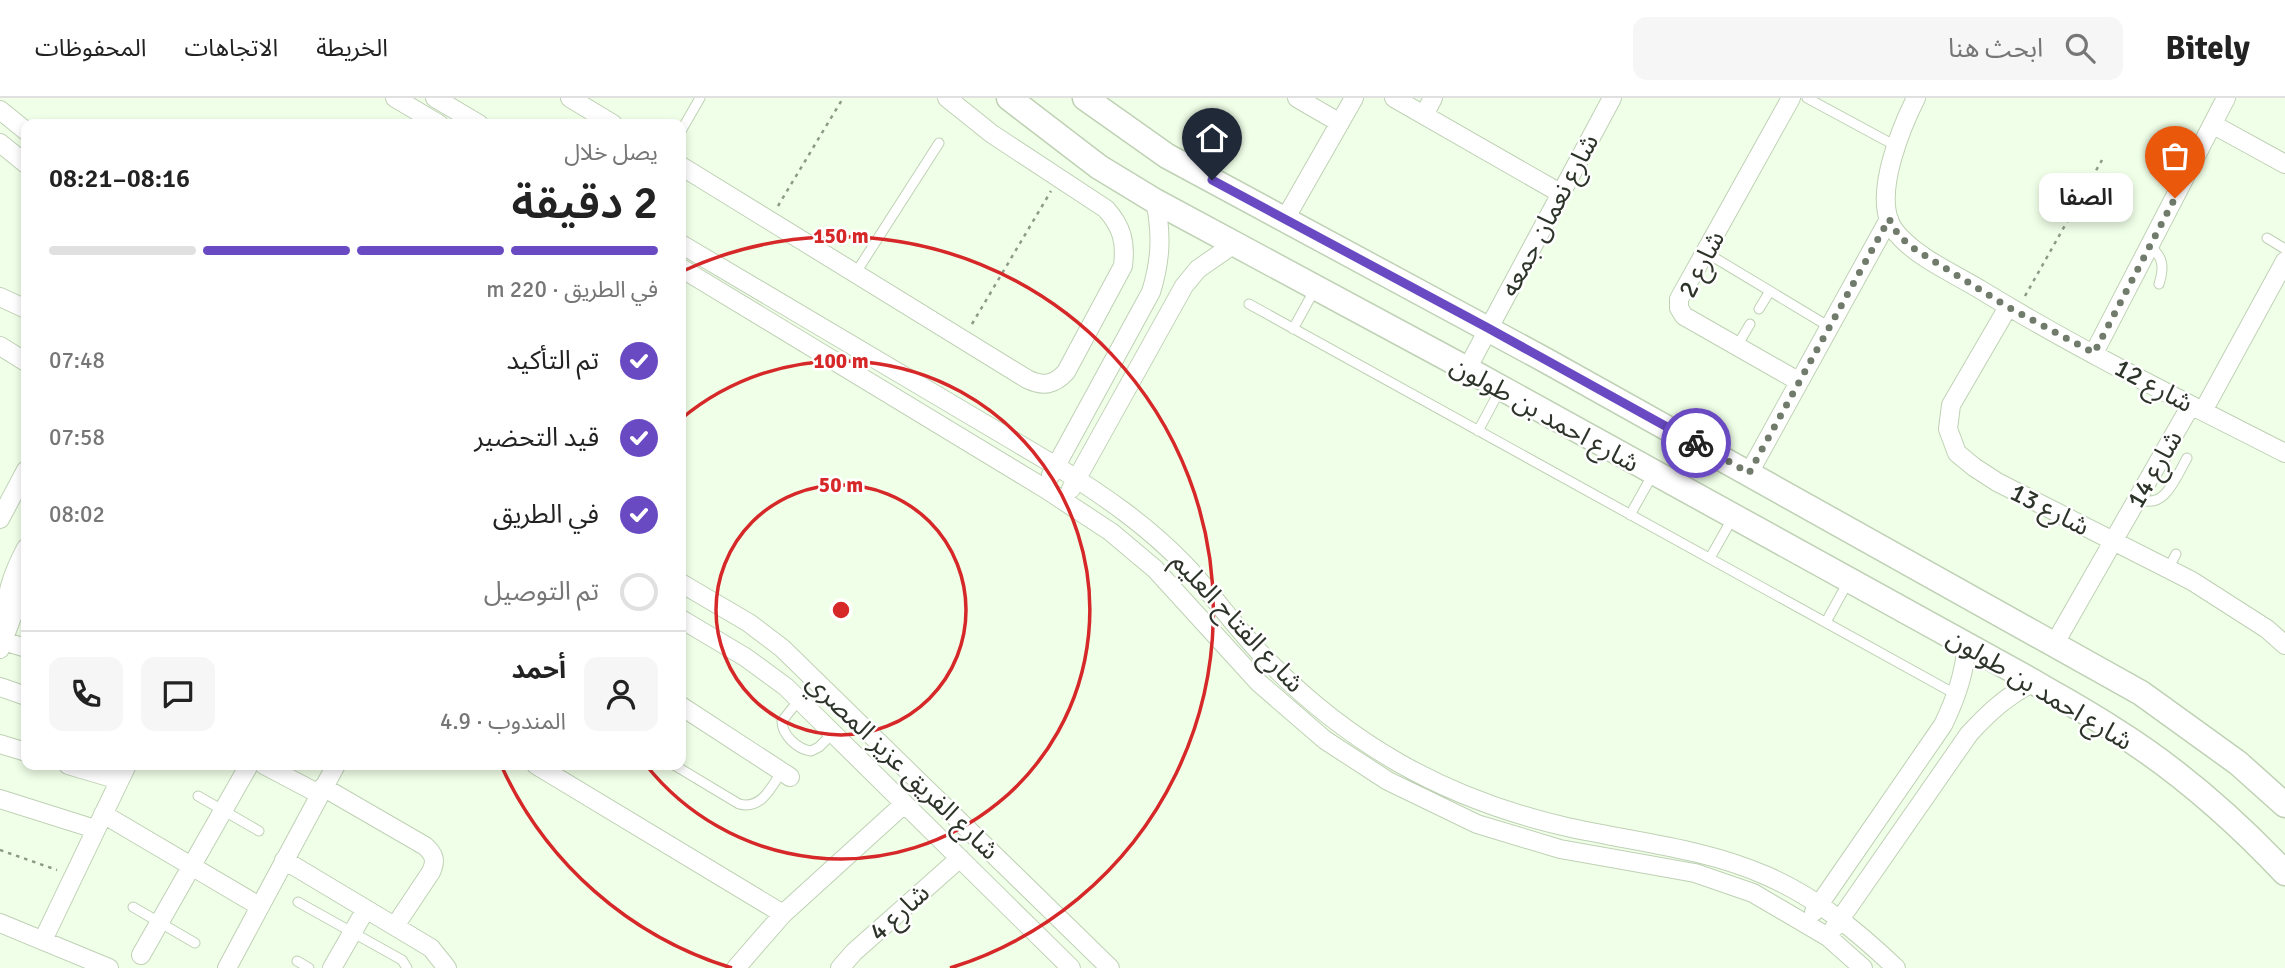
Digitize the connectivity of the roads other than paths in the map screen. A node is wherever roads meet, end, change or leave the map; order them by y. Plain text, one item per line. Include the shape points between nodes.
1 (395, 98) edge
2 (435, 98) edge
3 (570, 98) edge
4 (700, 98) edge
5 (947, 98) edge
6 (1009, 98) edge
7 (1085, 98) edge
8 (1297, 98) edge
9 (1354, 98) edge
10 (1394, 98) edge
11 (1433, 98) edge
12 (1612, 98) edge
13 (1791, 98) edge
14 (1807, 98) edge
15 (1916, 98) edge
16 (2226, 98) edge
17 (0, 110) edge
18 (1424, 115) junction
19 (431, 119) edge
20 (471, 119) edge
21 (605, 119) edge
22 (686, 122) edge
23 (1340, 123) junction
24 (2214, 125) junction
25 (21, 127) edge
26 (0, 143) edge
27 (939, 143) dead end
28 (1896, 146) junction
29 (21, 160) edge
30 (2285, 164) edge
31 (686, 169) edge
32 (1560, 193) junction
33 (1154, 201) junction
34 (1285, 219) junction
35 (1889, 219) junction
36 (2267, 238) dead end
37 (1234, 244) junction
38 (686, 247) edge
39 (2150, 247) junction
40 (2285, 249) edge
41 (1705, 252) junction
42 (2285, 261) edge
43 (686, 271) edge
44 (1157, 271) junction
45 (855, 274) junction
46 (2159, 284) dead end
47 (1184, 286) junction
48 (1316, 288) junction
49 (1770, 291) junction
50 (0, 297) edge
51 (1249, 304) dead end
52 (21, 307) edge
53 (1759, 309) dead end
54 (2012, 309) junction
55 (1750, 324) dead end
56 (1828, 326) junction
57 (1488, 328) junction
58 (1293, 329) junction
59 (1737, 346) junction
60 (5, 349) edge
61 (2094, 353) junction
62 (21, 359) edge
63 (21, 368) edge
64 (1467, 369) junction
65 (1798, 381) junction
66 (1501, 389) junction
67 (2197, 408) junction
68 (1083, 417) junction
69 (1109, 420) junction
70 (1478, 431) junction
71 (2285, 453) edge
72 (2187, 458) dead end
73 (1056, 466) junction
74 (1749, 473) junction
75 (1653, 474) junction
76 (21, 479) edge
77 (1076, 479) junction
78 (1044, 488) junction
79 (2138, 498) junction
80 (1064, 501) junction
81 (1630, 515) junction
82 (1732, 517) junction
83 (0, 519) edge
84 (2113, 541) junction
85 (1710, 558) junction
86 (21, 560) edge
87 (1849, 581) junction
88 (686, 586) edge
89 (21, 591) edge
90 (686, 622) edge
91 (1826, 622) junction
92 (3, 635) edge
93 (2055, 643) junction
94 (21, 645) edge
95 (1967, 645) junction
96 (2285, 645) edge
97 (2034, 682) junction
98 (0, 687) edge
99 (21, 694) edge
100 (1957, 695) junction
101 (799, 700) junction
102 (686, 709) edge
103 (832, 733) junction
104 (0, 744) edge
105 (21, 750) edge
106 (1399, 763) junction
107 (102, 770) edge
108 (246, 770) edge
109 (275, 770) edge
110 (333, 770) edge
111 (544, 770) edge
112 (682, 770) edge
113 (123, 773) edge
114 (786, 774) joint
115 (1388, 781) junction
116 (321, 791) junction
117 (198, 796) dead end
118 (0, 799) edge
119 (904, 804) junction
120 (2285, 805) edge
121 (223, 811) junction
122 (99, 821) junction
123 (258, 831) dead end
124 (960, 858) junction
125 (284, 860) junction
126 (192, 866) junction
127 (2285, 873) edge
128 (298, 902) dead end
129 (1820, 904) junction
130 (259, 906) junction
131 (133, 907) dead end
132 (366, 908) junction
133 (783, 914) junction
134 (1841, 918) junction
135 (1807, 922) junction
136 (0, 923) edge
137 (159, 923) junction
138 (395, 926) junction
139 (352, 932) junction
140 (1828, 937) junction
141 (43, 940) junction
142 (195, 943) dead end
143 (141, 955) dead end
144 (297, 961) dead end
145 (109, 968) edge
146 (227, 968) edge
147 (309, 968) edge
148 (331, 968) edge
149 (407, 968) edge
150 (447, 968) edge
151 (736, 968) edge
152 (840, 968) edge
153 (1071, 968) edge
154 (1110, 968) edge
155 (1863, 968) edge
156 (1896, 968) edge

1 - 19 street
2 - 20 street
3 - 21 street
4 - 22 lane
5 - 45 street via 992,134 1106,209 1123,235 1123,266 1066,372 1048,385 1037,384
6 - 33 street, شارع احمد بن طولون via 1099,167
7 - 34 street, شارع احمد بن طولون via 1167,156
8 - 23 street
9 - 23 street
10 - 18 street
11 - 18 street
12 - 32 street, شارع نعمان جمعه
13 - 41 street, شارع 2
14 - 28 lane
15 - 28 street
16 - 24 street
17 - 25 street
18 - 32 street
23 - 34 street
24 - 30 street
24 - 39 street
26 - 29 street
27 - 45 lane
28 - 35 street via 1888,183
31 - 45 street
32 - 57 street, شارع نعمان جمعه
33 - 37 street, شارع احمد بن طولون
33 - 44 street via 1160,236
34 - 57 street, شارع احمد بن طولون
35 - 54 street, شارع 12 via 1899,236 1916,250
35 - 56 street
36 - 40 lane
37 - 47 street via 1198,269
37 - 48 street, شارع احمد بن طولون
38 - 73 street, شارع الفتاح العليم
39 - 46 lane via 2162,262
39 - 61 street
41 - 49 lane
41 - 59 street, شارع 2 via 1679,299 1679,309
42 - 67 street, شارع 14
43 - 78 street, شارع الفتاح العليم
44 - 47 street via 1173,275
44 - 68 street via 1151,292
47 - 69 street
48 - 58 lane
48 - 64 street, شارع احمد بن طولون
49 - 53 lane
49 - 56 lane
50 - 52 street
51 - 58 lane
54 - 61 street, شارع 12
54 - 84 street, شارع 13 via 1951,405 1948,429 1956,453 1997,482
55 - 59 lane
56 - 65 street
57 - 64 street, شارع نعمان جمعه
57 - 74 street, شارع احمد بن طولون
58 - 70 lane
59 - 65 street, شارع 2
60 - 62 street
60 - 63 street
61 - 67 street, شارع 12
64 - 66 street, شارع احمد بن طولون
65 - 74 street
66 - 70 lane
66 - 75 street, شارع احمد بن طولون
67 - 71 street, شارع 12
67 - 79 street, شارع 14
68 - 69 street via 1090,425
68 - 73 street
69 - 77 street
70 - 81 lane
72 - 79 lane via 2157,502
73 - 77 street, شارع الفتاح العليم
73 - 78 street
74 - 93 street, شارع احمد بن طولون
75 - 81 lane
75 - 82 street, شارع احمد بن طولون
76 - 83 street
77 - 80 street
77 - 106 street, شارع الفتاح العليم via 1152,534 1186,566 1272,666 1336,721
78 - 80 street, شارع الفتاح العليم
79 - 84 street, شارع 14
80 - 115 street, شارع الفتاح العليم via 1111,532 1154,569 1259,683 1325,740
81 - 85 lane
82 - 85 lane
82 - 87 street, شارع احمد بن طولون
84 - 93 street, شارع 14
84 - 96 street, شارع 13 via 2172,561
85 - 91 lane
86 - 92 street via 7,595
87 - 91 lane
87 - 95 street, شارع احمد بن طولون
88 - 154 street, شارع الفريق عزيز المصري via 782,648
89 - 92 street
90 - 101 street, شارع الفريق عزيز المصري via 745,657
91 - 100 lane
92 - 94 street
93 - 120 street, شارع احمد بن طولون via 2190,727
95 - 97 street, شارع احمد بن طولون
95 - 100 street
97 - 127 street, شارع احمد بن طولون via 2115,729 2190,784
97 - 134 street via 1989,711 1969,734
98 - 99 street
100 - 129 street via 1943,725
101 - 103 street, شارع الفريق عزيز المصري
101 - 103 lane via 782,721 786,735 811,751
102 - 114 street
103 - 119 street, شارع الفريق عزيز المصري
104 - 105 street
106 - 115 street
106 - 129 street, شارع الفتاح العليم via 1507,809 1565,826 1713,856 1768,876
107 - 113 street
108 - 121 street
109 - 116 street
110 - 116 street
111 - 133 street
112 - 114 lane via 748,807 758,804
113 - 122 street
115 - 135 street, شارع الفتاح العليم via 1477,824 1560,849 1695,873 1753,893
116 - 125 street
116 - 138 street via 433,853 435,863
117 - 121 lane
118 - 122 street
119 - 124 street, شارع الفريق عزيز المصري
119 - 133 street
121 - 123 lane
121 - 126 street
122 - 126 street
122 - 141 street
124 - 152 street, شارع 4
124 - 153 street, شارع الفريق عزيز المصري
125 - 130 street
125 - 132 street
126 - 130 street
126 - 137 street
128 - 139 lane
129 - 134 street, شارع الفتاح العليم
129 - 135 street
130 - 146 street
131 - 137 lane
132 - 138 street
132 - 139 street
133 - 151 street
134 - 140 street
134 - 156 street, شارع الفتاح العليم
135 - 140 street, شارع الفتاح العليم
136 - 141 street
137 - 142 lane
137 - 143 street
138 - 150 street via 430,948
139 - 148 street
139 - 149 lane via 402,960
140 - 155 street, شارع الفتاح العليم
141 - 145 street
144 - 147 lane

